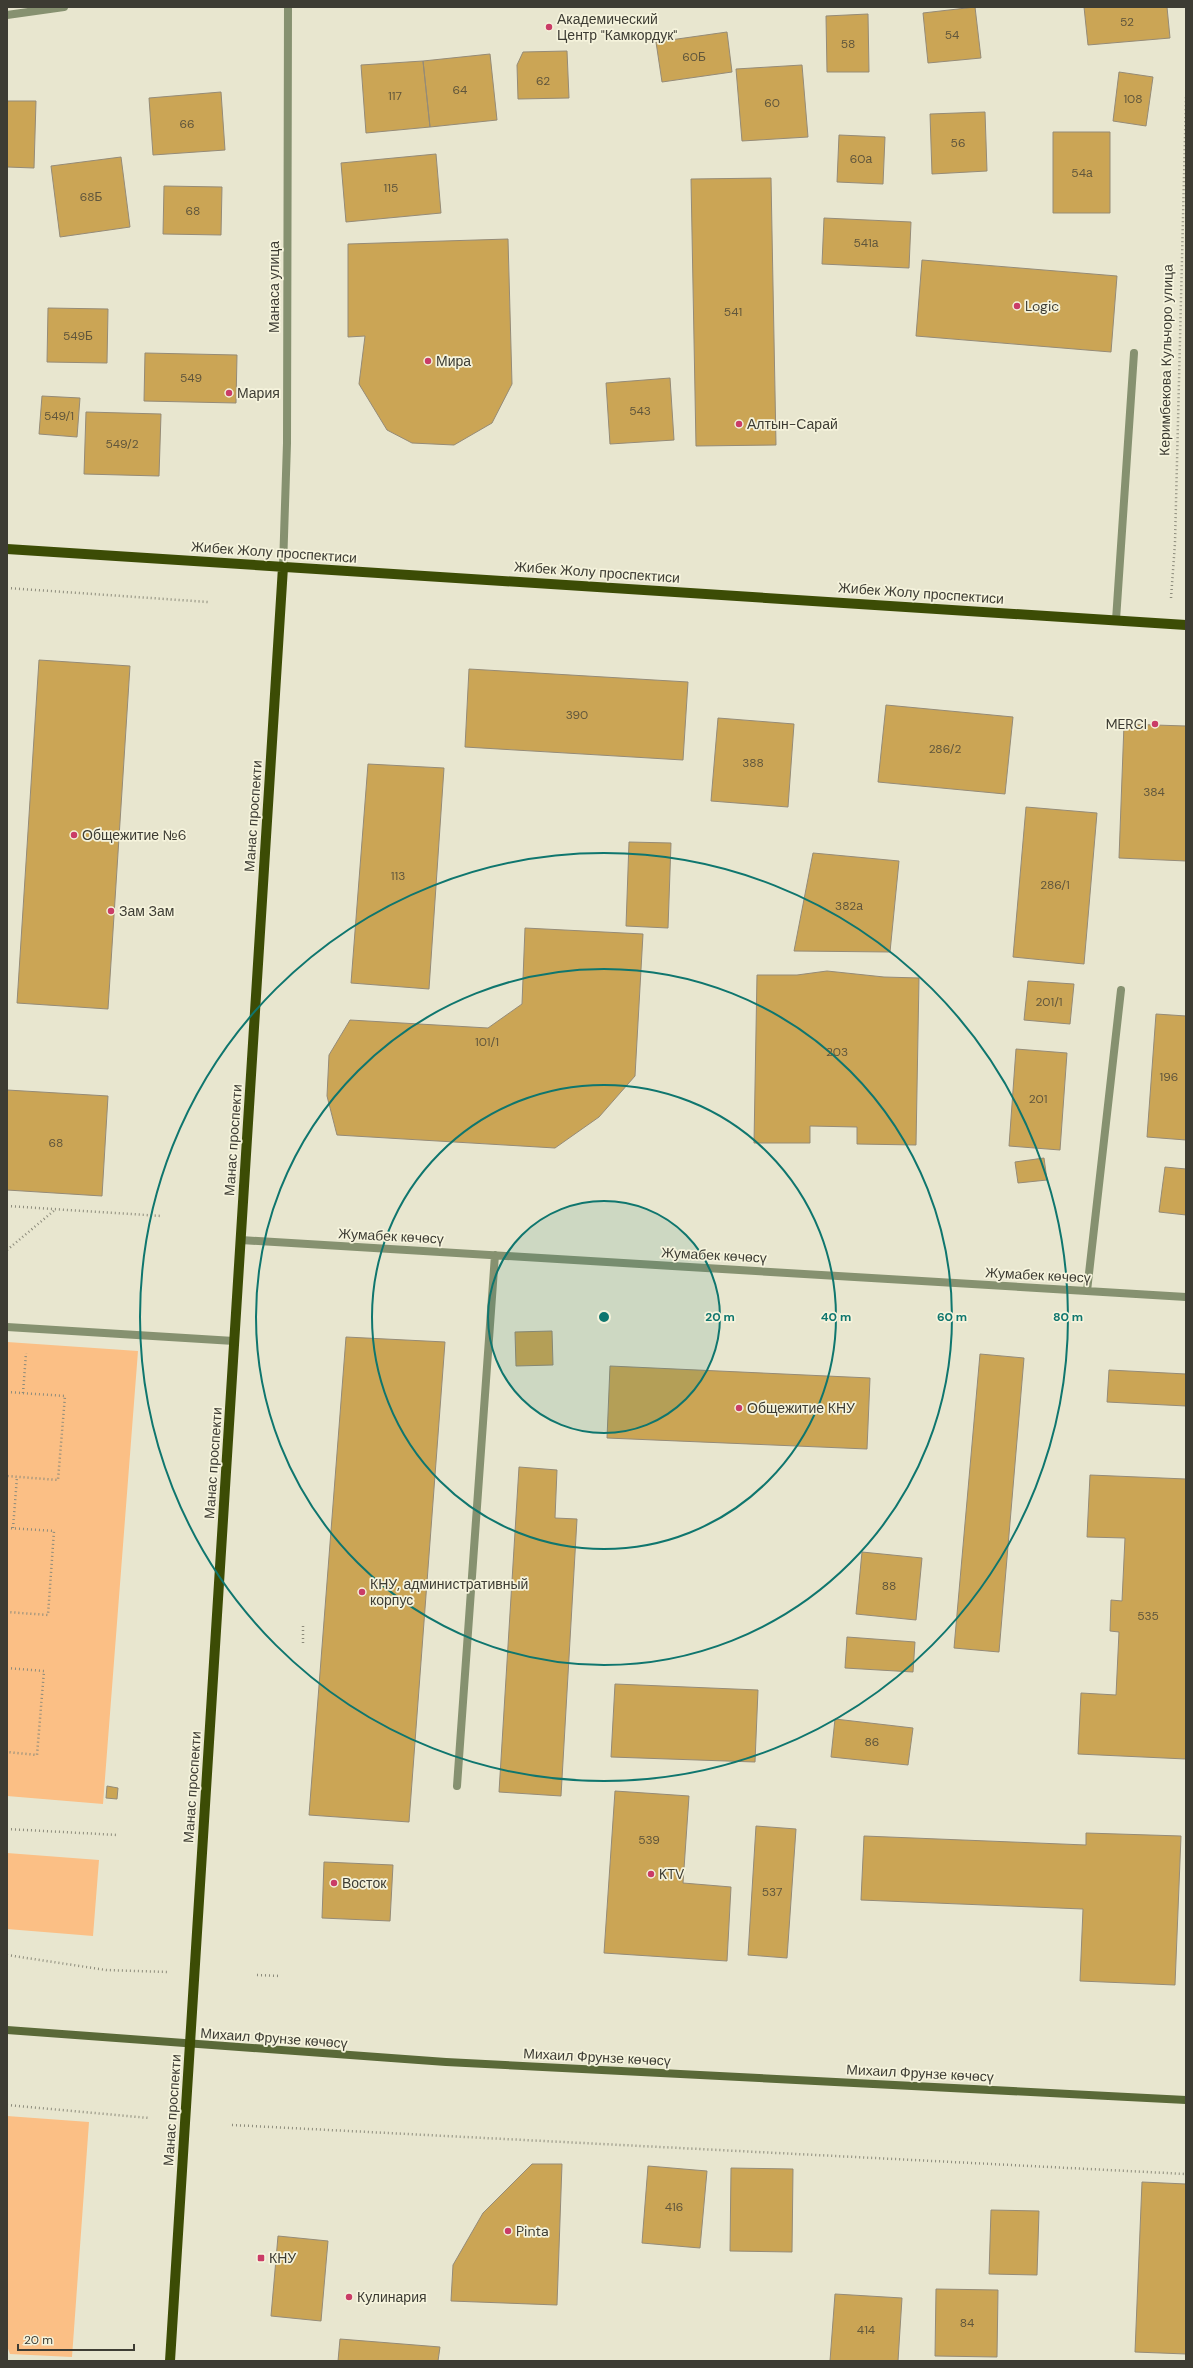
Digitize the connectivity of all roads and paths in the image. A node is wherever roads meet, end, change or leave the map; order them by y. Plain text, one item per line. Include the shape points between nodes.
1 (64, 7) edge
2 (288, 7) edge
3 (7, 15) edge
4 (1186, 96) edge
5 (1134, 353) dead end
6 (7, 549) edge
7 (283, 567) junction
8 (7, 588) edge
9 (208, 602) dead end
10 (1116, 620) junction
11 (1169, 624) junction
12 (1186, 625) edge
13 (1121, 990) dead end
14 (7, 1206) edge
15 (56, 1209) junction
16 (161, 1216) dead end
17 (241, 1240) junction
18 (7, 1250) edge
19 (495, 1255) junction
20 (1087, 1291) junction
21 (1186, 1297) edge
22 (7, 1327) edge
23 (28, 1328) junction
24 (234, 1340) junction
25 (7, 1392) edge
26 (23, 1393) junction
27 (7, 1476) edge
28 (17, 1477) junction
29 (7, 1528) edge
30 (13, 1528) junction
31 (7, 1612) edge
32 (303, 1626) dead end
33 (303, 1643) dead end
34 (7, 1668) edge
35 (7, 1752) edge
36 (457, 1786) dead end
37 (7, 1829) edge
38 (118, 1834) dead end
39 (7, 1955) edge
40 (170, 1972) dead end
41 (257, 1975) dead end
42 (280, 1976) dead end
43 (7, 2030) edge
44 (190, 2045) junction
45 (1186, 2100) edge
46 (7, 2105) edge
47 (149, 2118) dead end
48 (232, 2125) dead end
49 (1186, 2174) edge
50 (170, 2361) edge

1 - 3 street
2 - 7 street, Манаса улица via 287,435
4 - 11 path, Керимбекова Кульчоро улица via 1175,543
5 - 10 street
6 - 7 main road, Жибек Жолу проспектиси
7 - 10 main road, Жибек Жолу проспектиси
7 - 17 main road, Манас проспекти
8 - 9 path
10 - 11 main road, Жибек Жолу проспектиси
11 - 12 main road, Жибек Жолу проспектиси
13 - 20 street
14 - 15 path
15 - 16 path
15 - 18 path
17 - 19 street, Жумабек көчөсү
17 - 24 main road, Манас проспекти
19 - 20 street, Жумабек көчөсү
19 - 36 street
20 - 21 street, Жумабек көчөсү
22 - 23 street
23 - 24 street
23 - 26 path
24 - 44 main road, Манас проспекти
25 - 26 path
26 - 28 path via 65,1396 58,1480
27 - 28 path
28 - 30 path
29 - 30 path
30 - 31 path via 54,1530 48,1615
32 - 33 path
34 - 35 path via 44,1671 37,1755
37 - 38 path
39 - 40 path via 106,1970
41 - 42 path
43 - 44 main road, Михаил Фрунзе көчөсү
44 - 45 main road, Михаил Фрунзе көчөсү via 446,2062
44 - 50 main road, Манас проспекти
46 - 47 path
48 - 49 path

